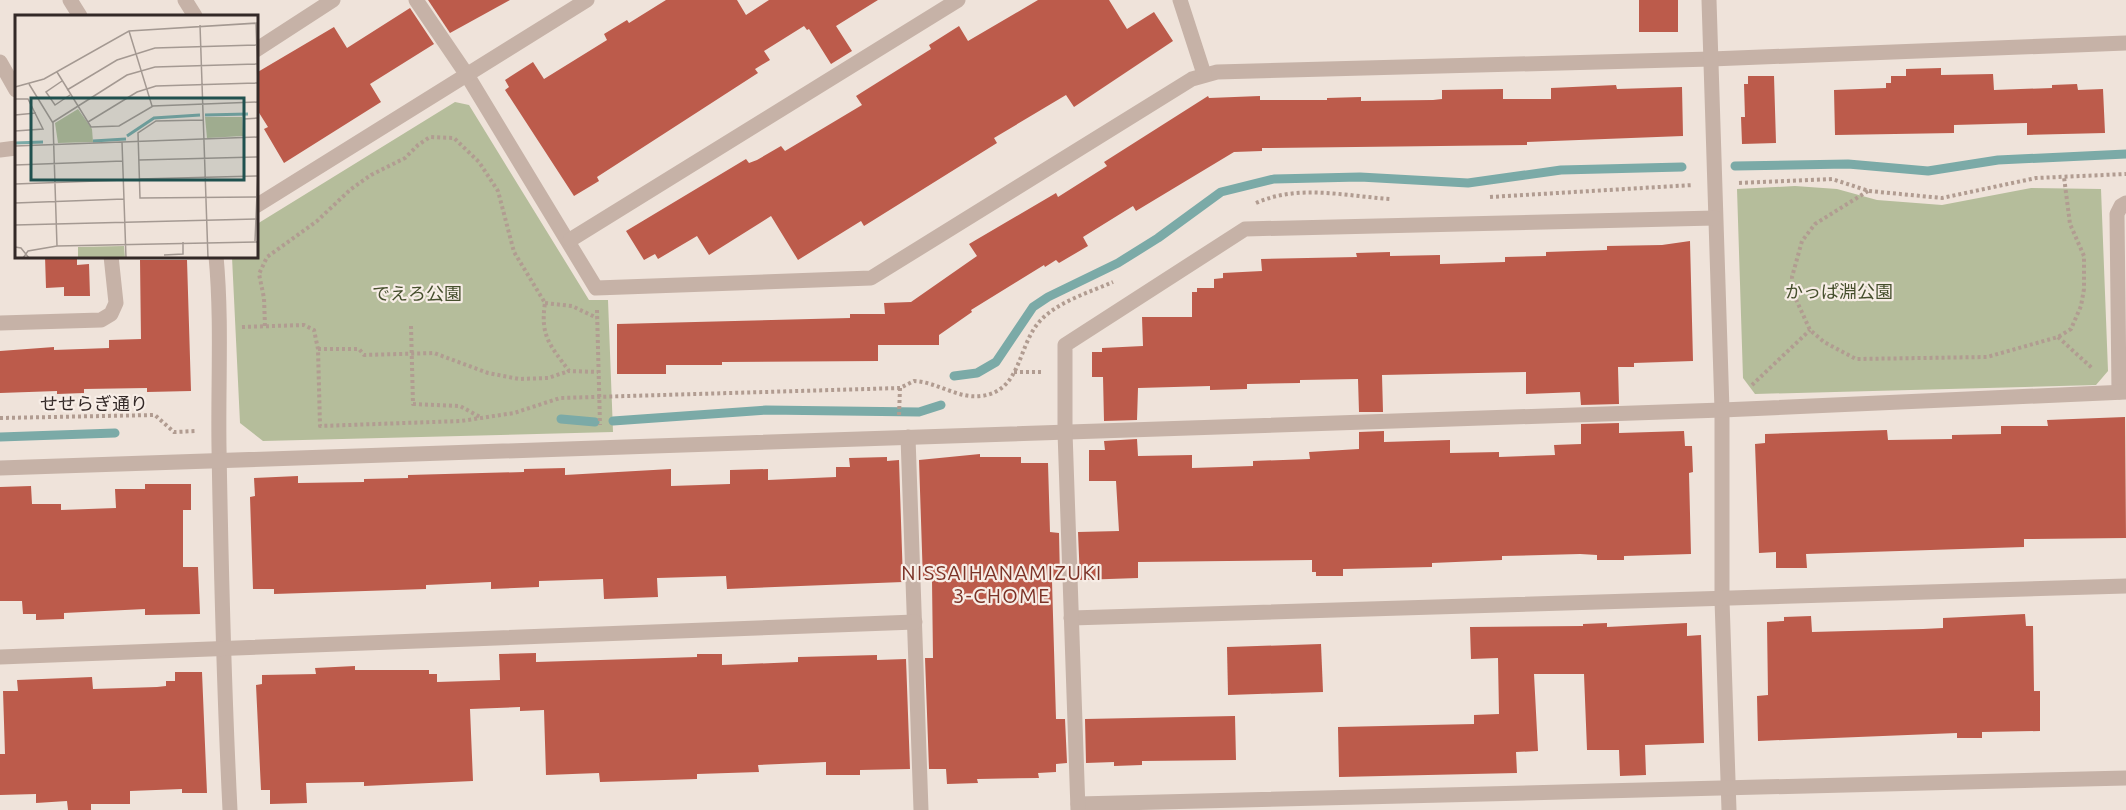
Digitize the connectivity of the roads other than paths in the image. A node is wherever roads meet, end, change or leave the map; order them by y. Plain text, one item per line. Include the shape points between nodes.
1 (70, 0) edge
2 (185, 0) edge
3 (333, 0) edge
4 (416, 0) edge
5 (587, 0) edge
6 (958, 0) edge
7 (1180, 0) edge
8 (1709, 0) edge
9 (79, 15) edge
10 (194, 15) edge
11 (2126, 43) edge
12 (258, 49) edge
13 (1711, 58) junction
14 (0, 62) edge
15 (1204, 74) junction
16 (467, 75) junction
17 (15, 88) edge
18 (15, 148) edge
19 (0, 150) edge
20 (2126, 203) edge
21 (258, 205) edge
22 (1715, 218) junction
23 (570, 240) junction
24 (111, 258) edge
25 (216, 258) edge
26 (0, 323) edge
27 (2123, 392) edge
28 (1722, 410) junction
29 (1065, 432) junction
30 (908, 437) junction
31 (219, 461) junction
32 (0, 468) edge
33 (2126, 586) edge
34 (1722, 600) junction
35 (1071, 618) junction
36 (915, 622) junction
37 (222, 649) junction
38 (0, 657) edge
39 (2126, 778) edge
40 (1728, 788) junction
41 (1078, 807) edge
42 (230, 810) edge
43 (921, 810) edge
44 (1729, 810) edge

1 - 9 street
2 - 10 street
3 - 12 street
4 - 16 street
5 - 16 street
6 - 23 street
7 - 15 street
8 - 13 street
11 - 13 street
13 - 15 street
13 - 22 street
14 - 17 street
15 - 23 street via 871,278 597,288
16 - 21 street
16 - 23 street
18 - 19 street
20 - 27 street via 2117,214
22 - 28 street
22 - 29 street via 1245,229 1065,345
24 - 26 street via 116,303 111,314 101,320
25 - 31 street via 222,314
27 - 28 street
28 - 29 street
28 - 34 street
29 - 30 street
29 - 35 street
30 - 31 street
30 - 36 street
31 - 32 street
31 - 37 street
33 - 34 street
34 - 35 street
34 - 40 street
35 - 41 street
36 - 37 street
36 - 43 street
37 - 38 street
37 - 42 street
39 - 40 street
40 - 41 street
40 - 44 street

